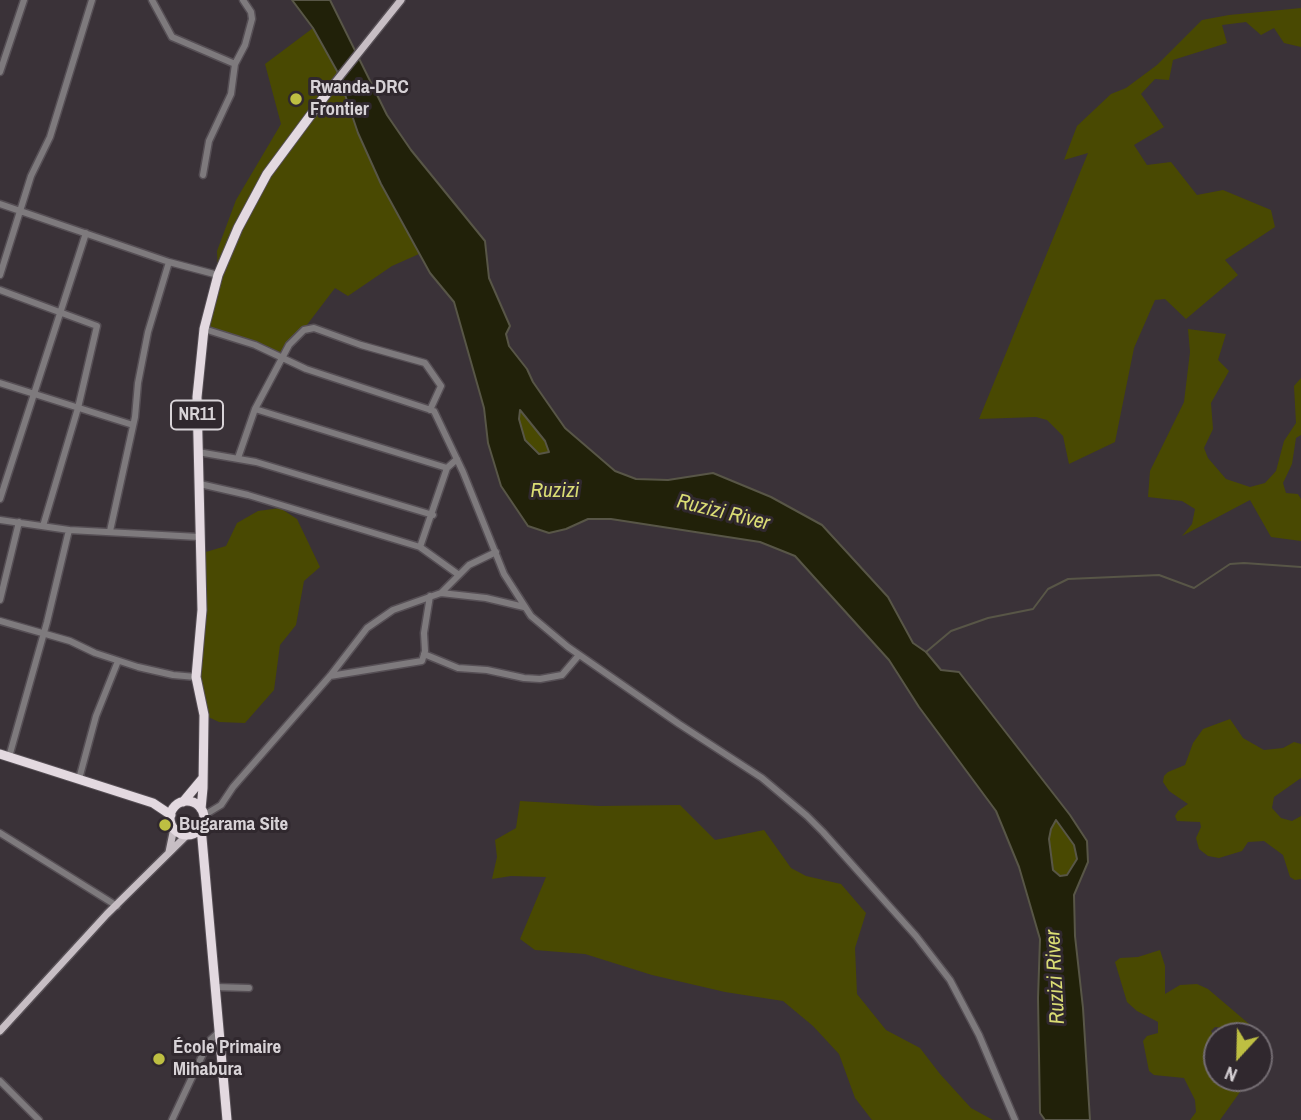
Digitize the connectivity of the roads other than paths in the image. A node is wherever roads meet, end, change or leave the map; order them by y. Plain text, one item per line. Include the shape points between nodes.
1 (24, 0) edge
2 (92, 0) edge
3 (152, 0) edge
4 (243, 0) edge
5 (401, 0) edge
6 (235, 64) junction
7 (0, 72) edge
8 (333, 85) joint
9 (203, 175) dead end
10 (0, 204) edge
11 (19, 209) junction
12 (86, 233) junction
13 (169, 262) junction
14 (0, 275) edge
15 (218, 275) junction
16 (0, 290) edge
17 (61, 313) junction
18 (205, 329) junction
19 (281, 359) junction
20 (0, 383) edge
21 (35, 393) junction
22 (78, 408) junction
23 (255, 409) junction
24 (430, 410) junction
25 (133, 425) junction
26 (198, 452) junction
27 (238, 458) junction
28 (457, 459) junction
29 (447, 468) junction
30 (200, 484) junction
31 (0, 499) edge
32 (433, 515) junction
33 (0, 520) edge
34 (19, 523) junction
35 (43, 527) junction
36 (69, 530) junction
37 (110, 531) junction
38 (199, 537) junction
39 (420, 547) junction
40 (495, 552) junction
41 (459, 575) junction
42 (441, 593) junction
43 (430, 596) junction
44 (0, 600) edge
45 (524, 607) junction
46 (0, 621) edge
47 (43, 635) junction
48 (425, 654) junction
49 (579, 655) junction
50 (118, 661) junction
51 (330, 676) junction
52 (196, 677) junction
53 (4, 755) edge
54 (202, 778) junction
55 (79, 779) junction
56 (153, 803) junction
57 (181, 803) junction
58 (202, 813) junction
59 (171, 815) junction
60 (201, 827) junction
61 (174, 828) junction
62 (0, 833) edge
63 (187, 835) junction
64 (169, 852) junction
65 (117, 906) junction
66 (216, 988) junction
67 (249, 988) dead end
68 (0, 1031) edge
69 (219, 1032) junction
70 (0, 1081) edge
71 (39, 1120) edge
72 (172, 1120) edge
73 (227, 1120) edge
74 (1015, 1120) edge

1 - 7 street
2 - 11 street via 50,137
3 - 6 street via 173,37
4 - 6 street via 252,19
5 - 8 main road
6 - 9 street via 231,94 209,141
8 - 15 highway, NR11 via 267,174
10 - 11 street
11 - 12 street
11 - 14 street
12 - 13 street
12 - 17 street
13 - 15 street
13 - 25 street via 148,332
15 - 18 highway, NR11
16 - 17 street
17 - 21 street
17 - 22 street via 97,326
18 - 19 street
18 - 26 highway, NR11 via 197,397
19 - 23 street
19 - 24 street
19 - 24 street via 304,330 314,328 425,363 441,386
20 - 21 street
21 - 22 street
21 - 31 street
22 - 25 street
22 - 35 street
23 - 27 street
23 - 29 street
24 - 28 street via 441,422
25 - 37 street
26 - 27 street
26 - 30 highway, NR11
27 - 32 street
28 - 29 street
28 - 40 street
29 - 32 street
30 - 38 highway, NR11
30 - 39 street
32 - 39 street
33 - 34 street
34 - 35 street
34 - 44 street
35 - 36 street
36 - 37 street
36 - 47 street
37 - 38 street
38 - 52 highway, NR11 via 202,610
39 - 41 street
40 - 41 street
40 - 45 street
41 - 42 street
42 - 43 street
42 - 45 street
43 - 48 street
43 - 51 street via 382,616
45 - 49 street
46 - 47 street
47 - 50 street
47 - 53 street
48 - 49 street via 458,668 540,679 562,675
48 - 51 street via 418,663
49 - 74 street via 762,778 823,832 950,980
50 - 52 street
50 - 55 street via 96,716
51 - 58 street via 221,806
52 - 54 highway, NR11 via 204,715
53 - 55 highway
54 - 57 highway
54 - 58 highway, NR11
55 - 56 highway
56 - 57 highway
56 - 59 highway
57 - 58 highway via 192,802
57 - 59 highway
58 - 60 highway
59 - 61 highway
60 - 63 highway
60 - 66 highway
61 - 63 highway
61 - 64 main road
62 - 65 street
63 - 64 main road
64 - 65 main road
65 - 68 main road
66 - 67 street
66 - 69 highway
69 - 72 street via 209,1041
69 - 73 highway
70 - 71 street

